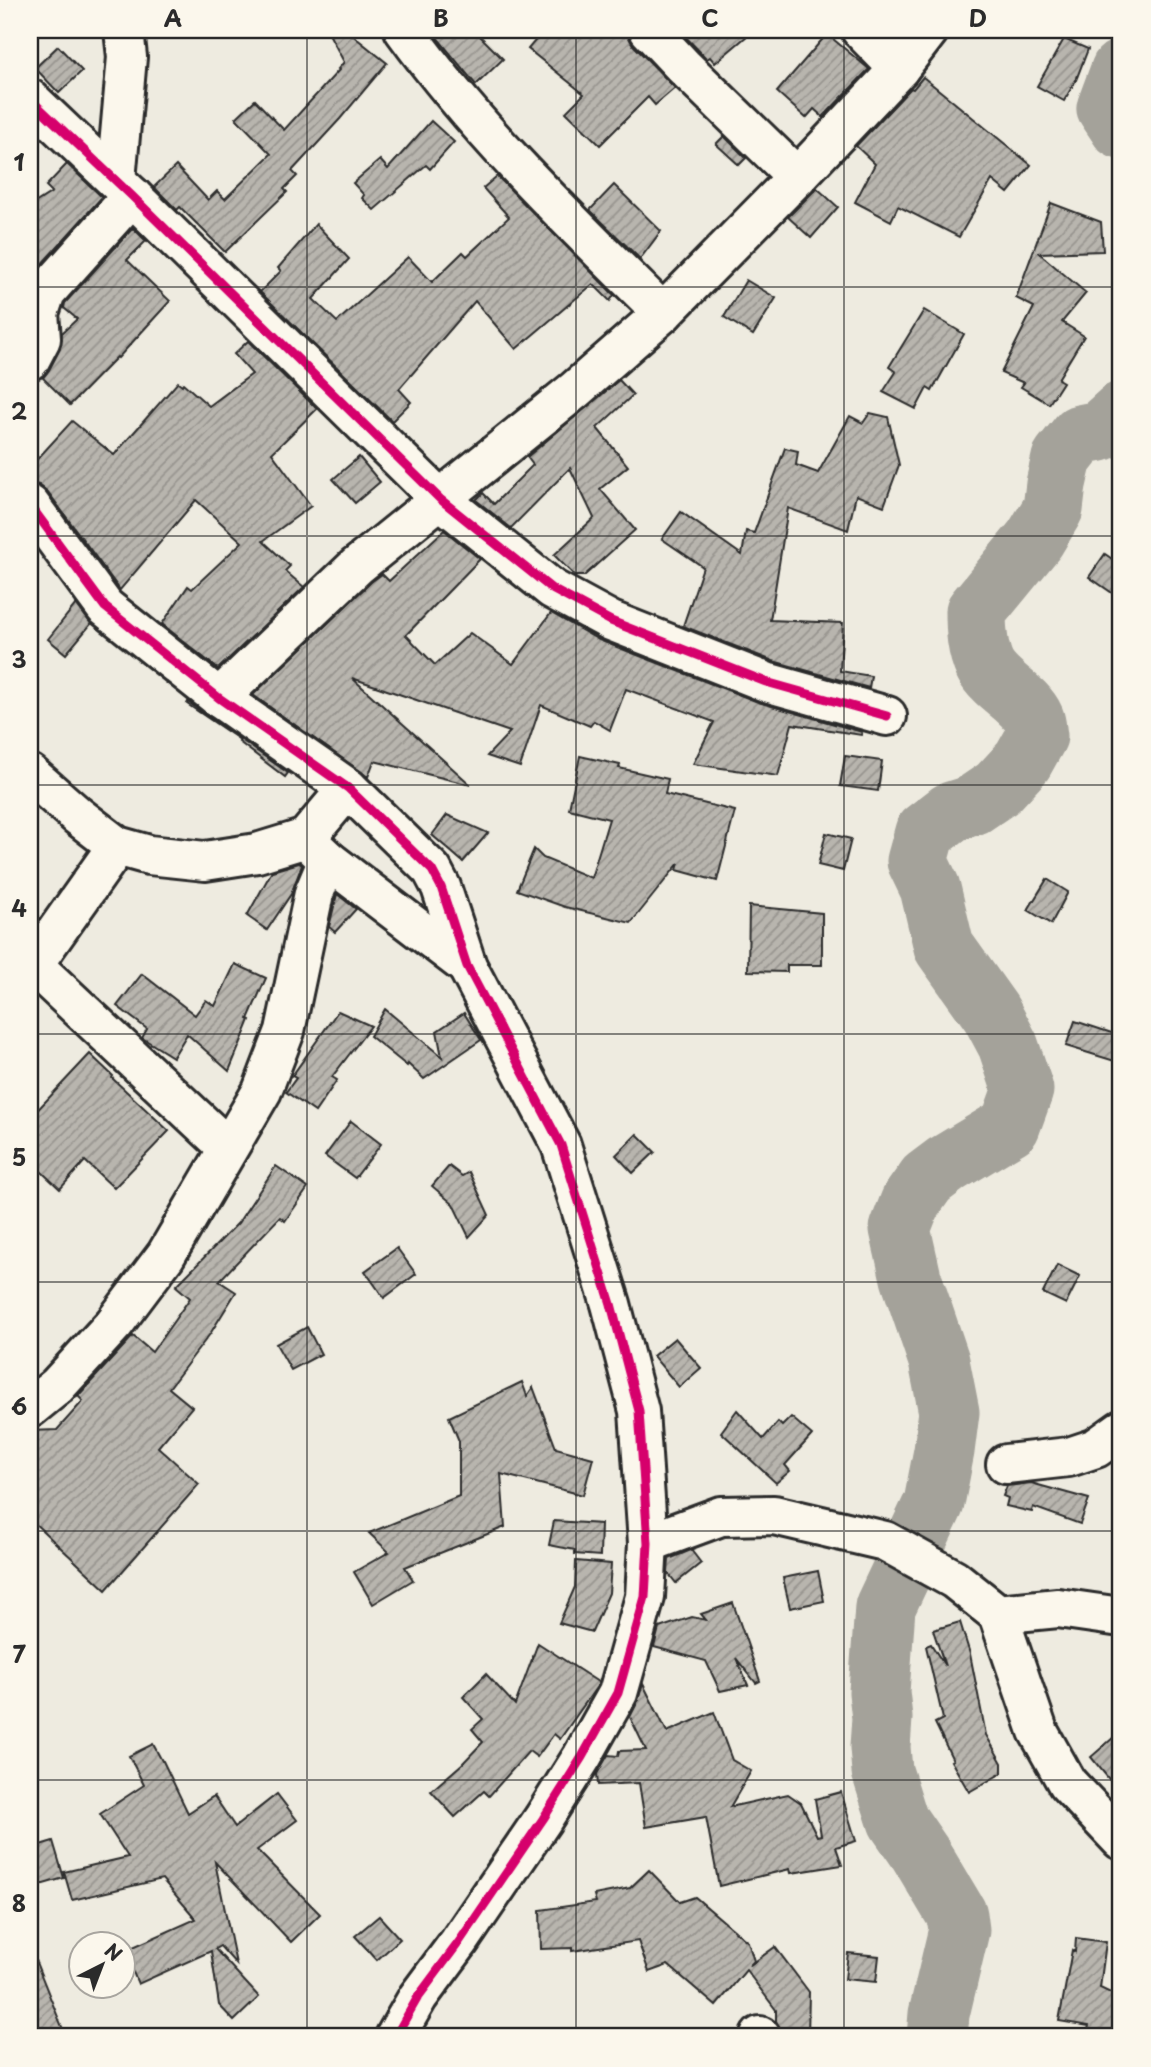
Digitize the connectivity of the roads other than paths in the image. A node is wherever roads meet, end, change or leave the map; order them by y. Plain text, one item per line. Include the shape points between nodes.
1 (124, 30) edge
2 (404, 30) edge
3 (649, 30) edge
4 (861, 30) edge
5 (929, 30) edge
6 (899, 69) junction
7 (30, 99) edge
8 (797, 177) junction
9 (124, 188) junction
10 (663, 313) junction
11 (30, 360) edge
12 (440, 499) junction
13 (30, 505) edge
14 (219, 698) junction
15 (887, 716) dead end
16 (30, 774) edge
17 (348, 789) junction
18 (117, 846) junction
19 (317, 849) junction
20 (467, 966) junction
21 (32, 967) edge
22 (228, 1147) junction
23 (30, 1408) edge
24 (1121, 1430) edge
25 (1006, 1464) dead end
26 (648, 1543) junction
27 (998, 1614) junction
28 (1121, 1617) edge
29 (1121, 1840) edge
30 (395, 2037) edge

1 - 9 street
2 - 10 street via 534,184
3 - 8 street
4 - 6 street
5 - 6 street
6 - 8 street
7 - 9 street
8 - 10 street
9 - 11 street via 46,292 40,313 41,339
9 - 12 street
10 - 12 street
12 - 14 street via 357,566
12 - 15 street via 552,589 611,621 766,682
13 - 14 street via 105,607
14 - 17 street
16 - 18 street
17 - 19 street
17 - 20 street via 432,870
18 - 19 street via 205,861
18 - 21 street
19 - 20 street
19 - 22 street via 314,893 285,1031 262,1091
20 - 26 street via 561,1145 611,1304 639,1411
21 - 22 street
22 - 23 street via 166,1255 114,1324 57,1386
24 - 25 street via 1096,1448 1069,1457
26 - 27 street via 721,1516 774,1515 885,1541 954,1579
26 - 30 street via 645,1597 618,1693 543,1819
27 - 28 street via 1058,1608
27 - 29 street via 1038,1731 1068,1783

